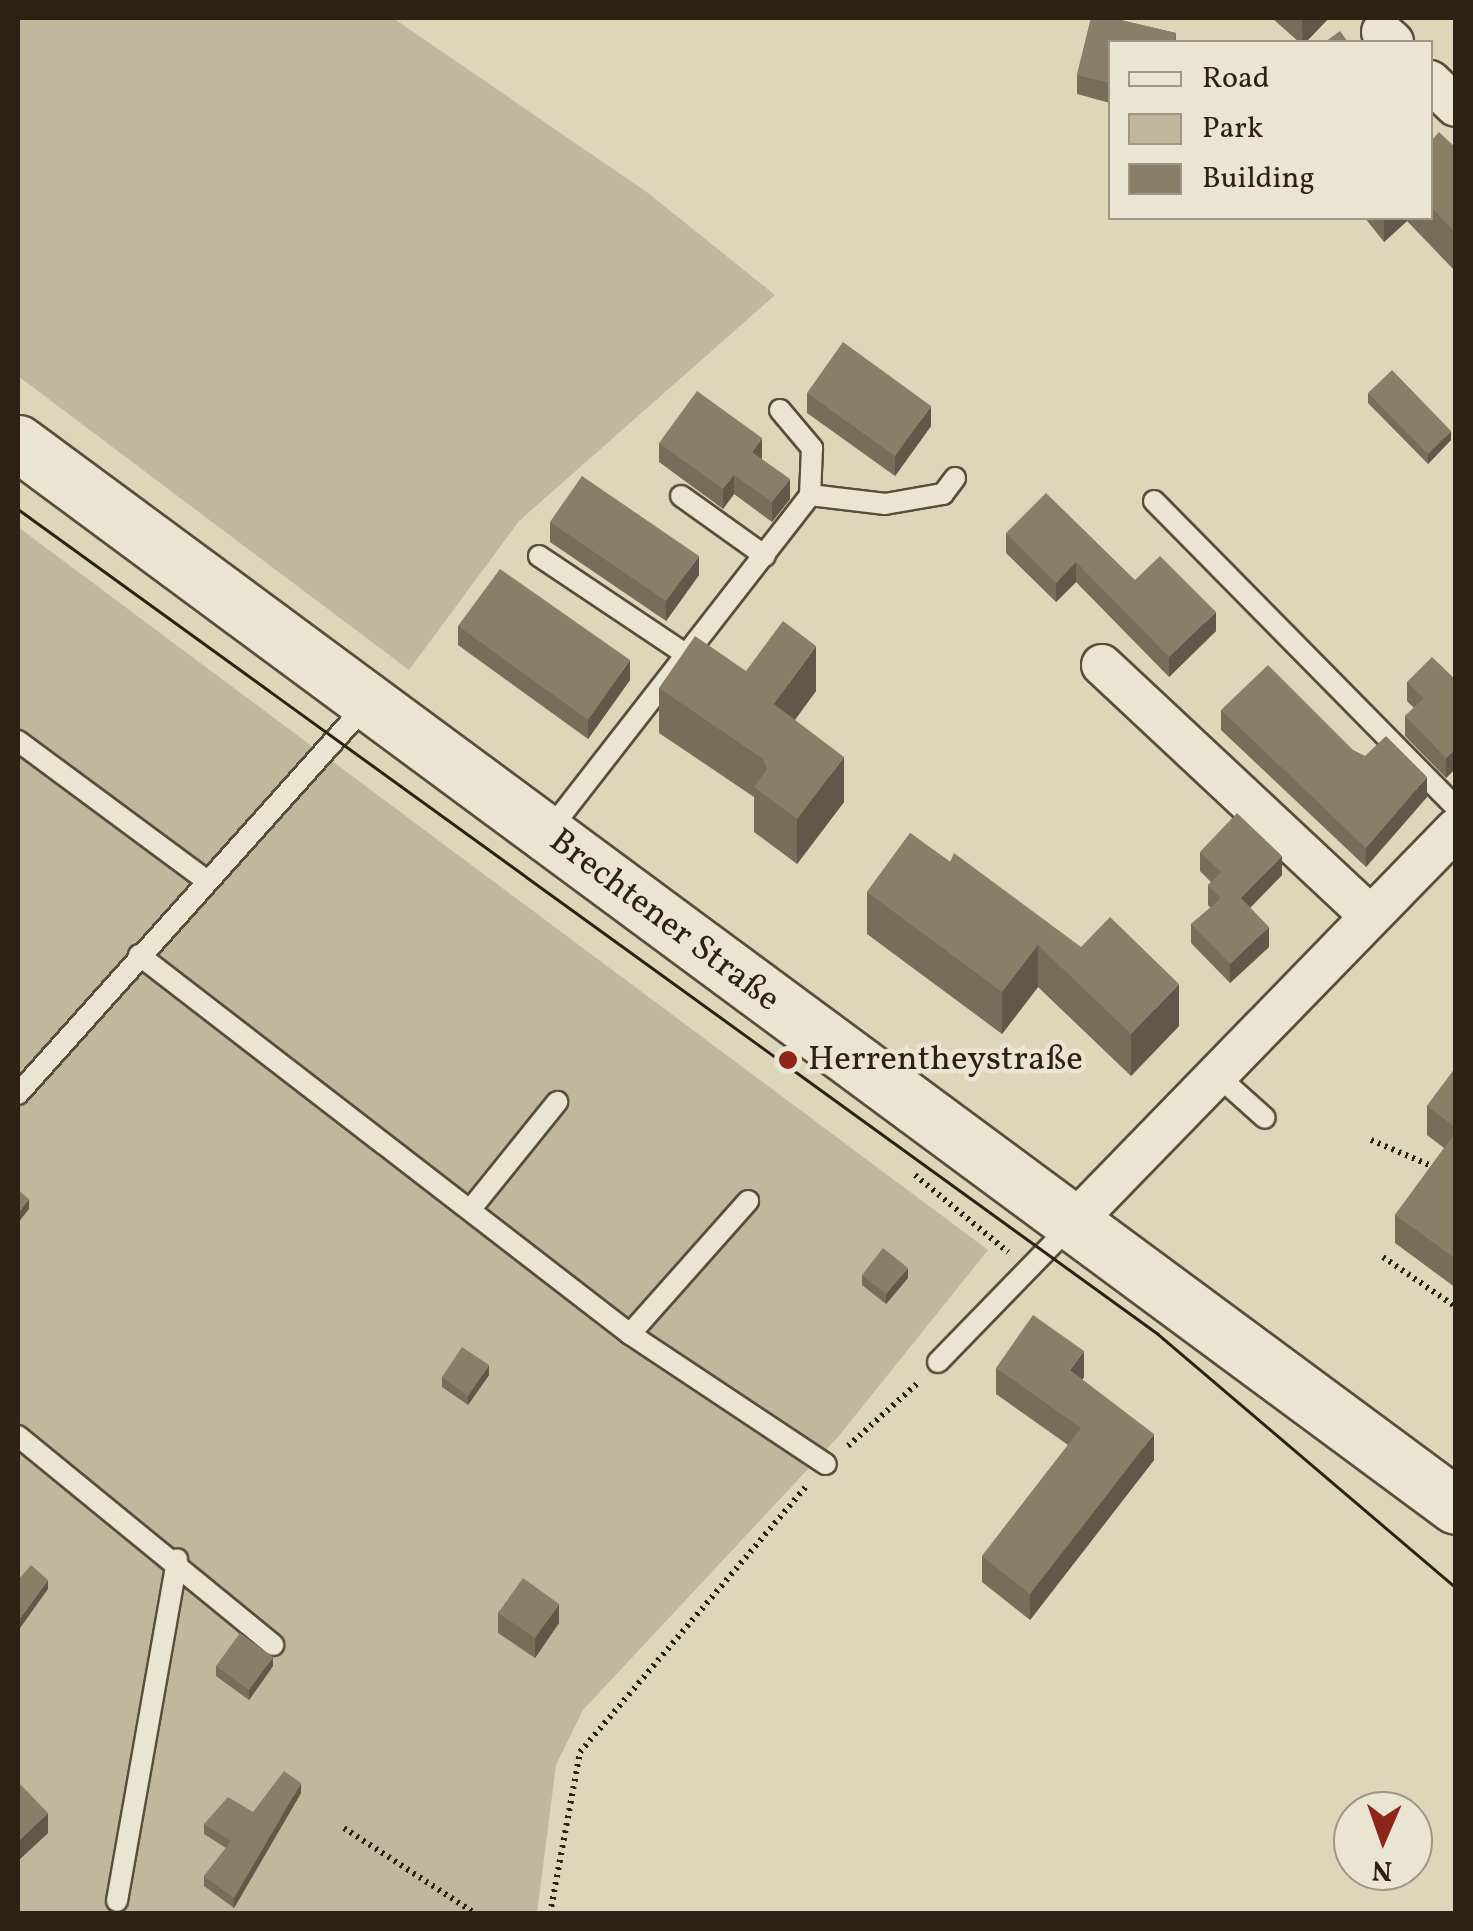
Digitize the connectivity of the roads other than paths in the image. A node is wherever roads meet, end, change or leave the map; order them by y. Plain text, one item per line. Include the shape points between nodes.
1 (1433, 84) edge
2 (1456, 106) edge
3 (780, 410) dead end
4 (18, 443) edge
5 (955, 478) dead end
6 (810, 495) junction
7 (682, 496) dead end
8 (1154, 500) dead end
9 (539, 556) dead end
10 (765, 556) junction
11 (686, 655) junction
12 (1102, 665) dead end
13 (366, 704) junction
14 (18, 741) edge
15 (1456, 807) edge
16 (1456, 829) edge
17 (546, 834) junction
18 (206, 880) junction
19 (1368, 914) junction
20 (139, 954) junction
21 (1217, 1075) junction
22 (18, 1094) edge
23 (557, 1102) dead end
24 (1264, 1118) dead end
25 (748, 1201) dead end
26 (470, 1210) junction
27 (1071, 1225) junction
28 (630, 1334) junction
29 (938, 1362) road end
30 (18, 1436) edge
31 (826, 1464) road end
32 (1456, 1506) edge
33 (178, 1560) junction
34 (273, 1645) dead end
35 (118, 1901) dead end

1 - 2 street
3 - 6 lane via 812,448
4 - 13 main road, Brechtener Straße
5 - 6 lane via 943,494 884,504
6 - 10 lane
7 - 10 lane
8 - 15 lane
9 - 11 lane
10 - 11 lane
11 - 17 lane
12 - 19 street
13 - 17 main road, Brechtener Straße
13 - 18 lane
14 - 18 lane
16 - 19 street
17 - 27 main road, Brechtener Straße
18 - 20 lane
19 - 21 street
20 - 22 lane
20 - 26 lane
21 - 24 lane
21 - 27 street
23 - 26 lane
25 - 28 lane
26 - 28 lane
27 - 29 lane
27 - 32 main road, Brechtener Straße
28 - 31 lane
30 - 33 lane
33 - 34 lane
33 - 35 lane

